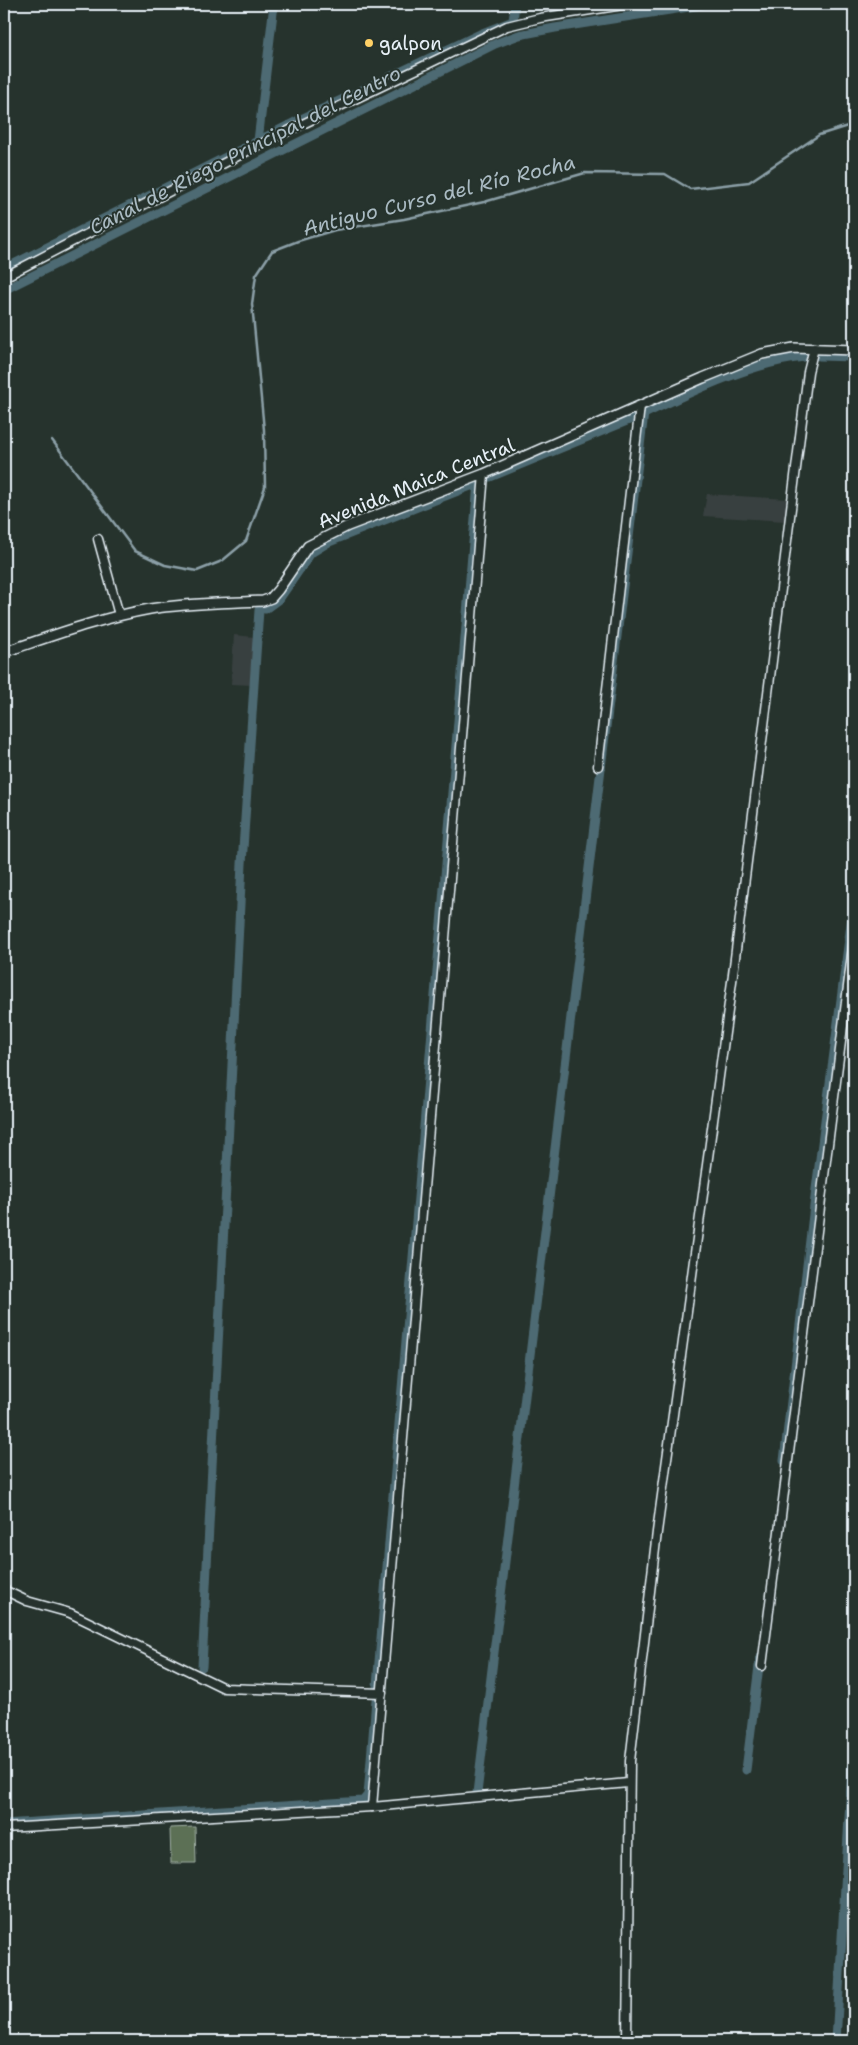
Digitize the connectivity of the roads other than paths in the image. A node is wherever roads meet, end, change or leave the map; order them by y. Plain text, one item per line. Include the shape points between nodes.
1 (629, 4) edge
2 (4, 277) edge
3 (814, 348) junction
4 (854, 350) edge
5 (640, 406) junction
6 (484, 474) junction
7 (98, 539) dead end
8 (119, 615) junction
9 (4, 652) edge
10 (598, 766) dead end
11 (854, 939) edge
12 (4, 1590) edge
13 (762, 1666) dead end
14 (382, 1693) junction
15 (628, 1783) junction
16 (372, 1808) junction
17 (4, 1828) edge
18 (627, 2041) edge

1 - 2 street via 507,26 258,145
3 - 4 street, Avenida Maica Central
3 - 5 street, Avenida Maica Central via 762,354
3 - 15 street via 808,372
5 - 6 street, Avenida Maica Central
5 - 10 street
6 - 8 street, Avenida Maica Central via 317,540 308,546 271,598 172,606
6 - 14 street
7 - 8 street
8 - 9 street, Avenida Maica Central
11 - 13 street
12 - 14 street via 70,1613 224,1688
14 - 16 street
15 - 16 street
15 - 18 street
16 - 17 street

